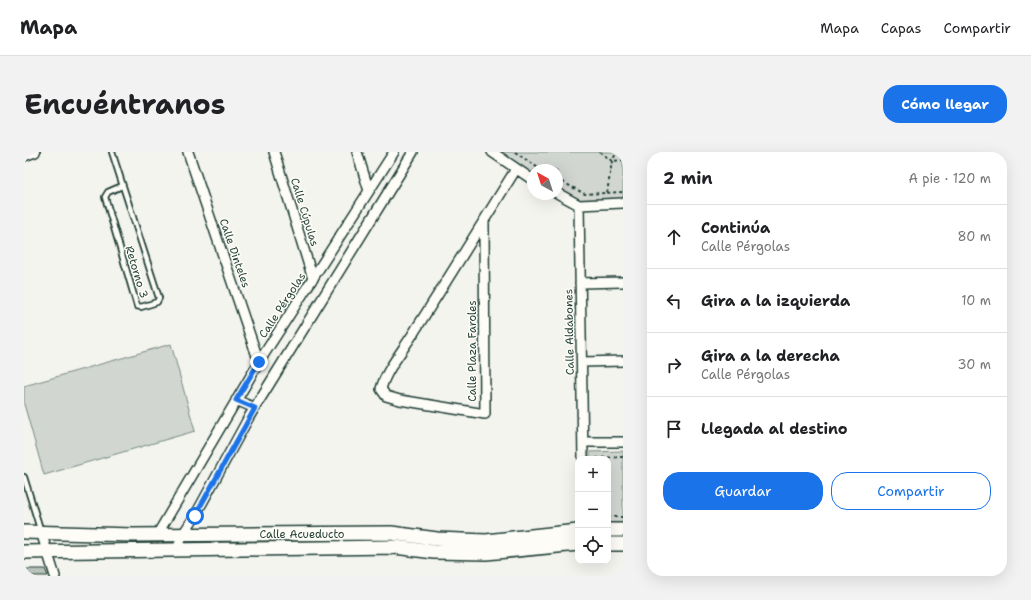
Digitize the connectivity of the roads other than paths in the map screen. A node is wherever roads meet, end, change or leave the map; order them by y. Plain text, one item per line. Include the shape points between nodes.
1 (35, 152) edge
2 (112, 152) edge
3 (188, 152) edge
4 (274, 152) edge
5 (357, 152) edge
6 (394, 152) edge
7 (413, 152) edge
8 (492, 152) edge
9 (24, 156) edge
10 (516, 169) junction
11 (527, 176) edge
12 (122, 186) junction
13 (370, 191) junction
14 (563, 196) edge
15 (623, 203) edge
16 (579, 205) junction
17 (484, 221) junction
18 (313, 279) junction
19 (623, 282) edge
20 (580, 283) junction
21 (259, 362) junction
22 (582, 362) junction
23 (623, 362) edge
24 (236, 400) junction
25 (255, 408) junction
26 (583, 442) junction
27 (623, 442) edge
28 (583, 456) edge
29 (24, 477) edge
30 (611, 530) edge
31 (623, 530) edge
32 (575, 531) edge
33 (24, 532) edge
34 (41, 532) junction
35 (183, 534) junction
36 (157, 535) junction
37 (575, 544) edge
38 (611, 544) edge
39 (623, 544) edge
40 (178, 550) junction
41 (48, 551) junction
42 (24, 552) edge
43 (56, 576) edge

1 - 9 street
2 - 12 lane, Retorno 3
3 - 21 street, Calle Dinteles
4 - 18 street, Calle Cúpulas
5 - 13 street
6 - 13 street, Calle Pérgolas
7 - 25 street
8 - 10 street
10 - 11 street
10 - 17 street, Calle Plaza Faroles
12 - 12 lane, Retorno 3 via 159,298 157,302 141,307 137,306 105,197 108,192
13 - 18 street, Calle Pérgolas
14 - 16 street
15 - 16 street
16 - 20 street, Calle Aldabones
17 - 17 street, Calle Plaza Faroles via 383,379 381,389 386,396 485,414
18 - 21 street, Calle Pérgolas
19 - 20 street
20 - 22 street, Calle Aldabones
21 - 24 street, Calle Pérgolas
22 - 23 street
22 - 26 street, Calle Aldabones
24 - 25 street
24 - 36 street, Calle Pérgolas
25 - 35 street
26 - 27 street
26 - 28 street, Calle Aldabones
29 - 34 lane
30 - 31 street
32 - 35 street, Calle Acueducto via 486,541 437,539 391,533
33 - 34 street, Calle Acueducto
34 - 36 street, Calle Acueducto
34 - 41 street
35 - 36 street, Calle Acueducto
35 - 40 street
37 - 40 street, Calle Acueducto via 486,553 434,552 394,547
38 - 39 street
40 - 41 street, Calle Acueducto
41 - 42 street, Calle Acueducto
41 - 43 street

